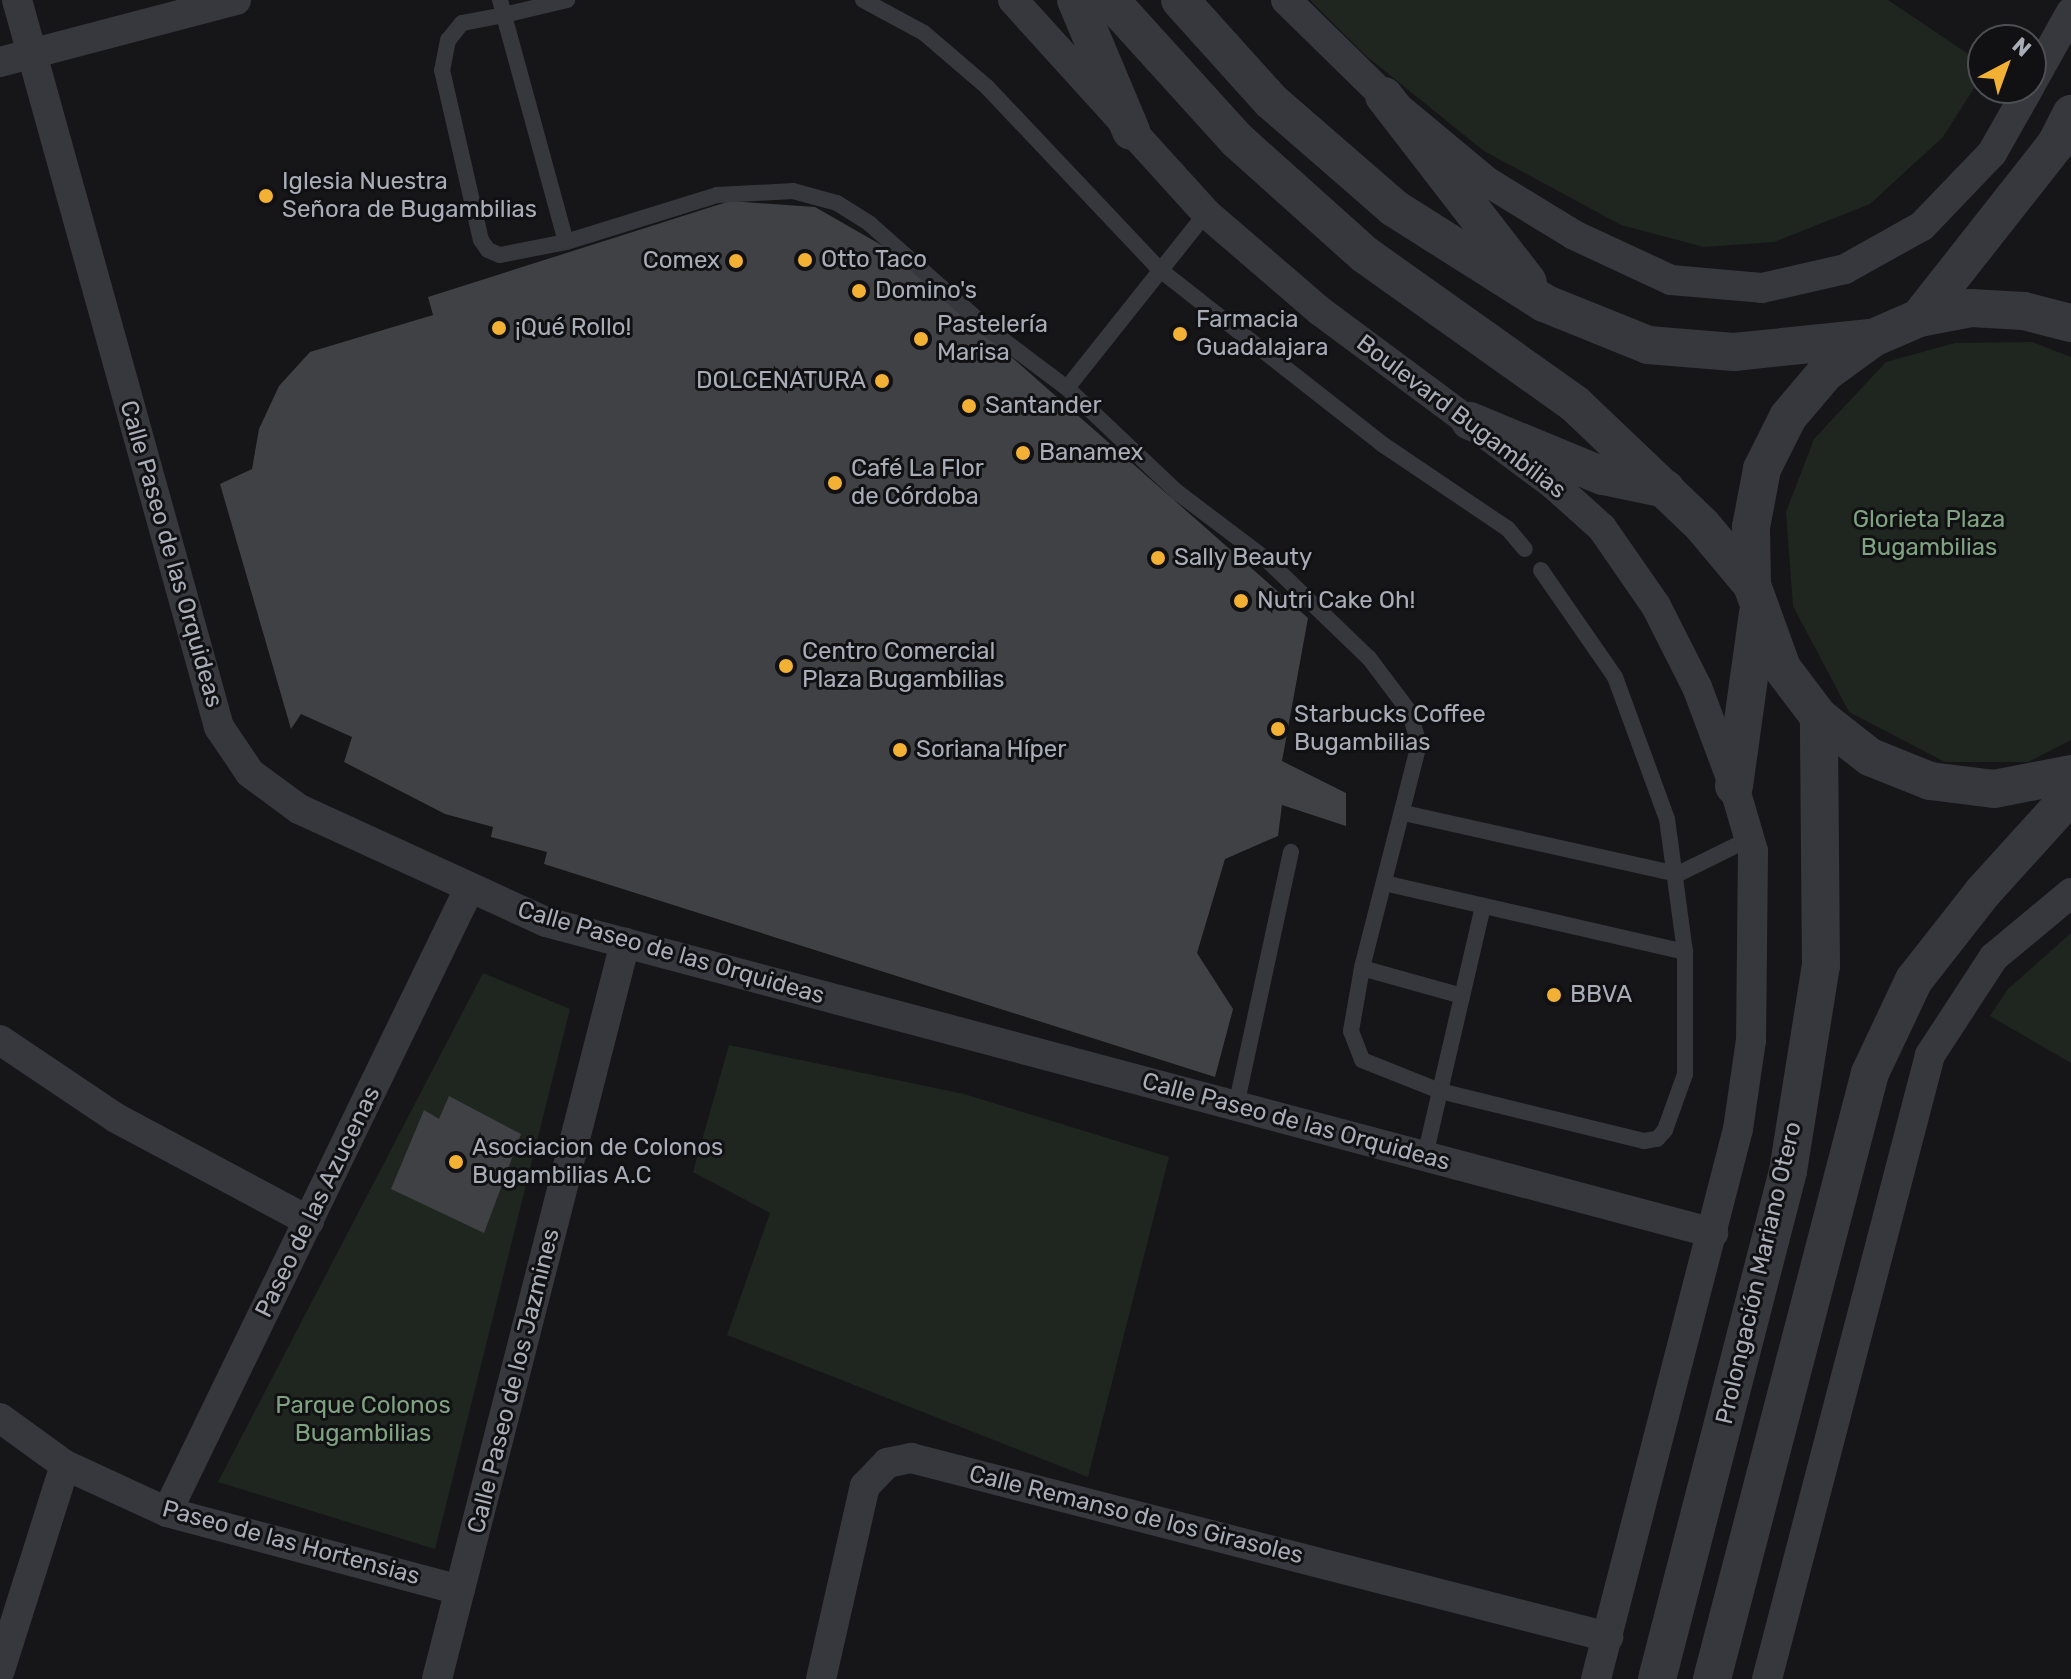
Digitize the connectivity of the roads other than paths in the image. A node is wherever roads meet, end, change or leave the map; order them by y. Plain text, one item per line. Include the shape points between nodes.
1 (17, 0) edge
2 (236, 0) edge
3 (567, 0) edge
4 (863, 0) edge
5 (1013, 0) edge
6 (1076, 0) edge
7 (1110, 0) edge
8 (1180, 0) edge
9 (1286, 0) edge
10 (502, 8) edge
11 (2071, 12) edge
12 (31, 52) junction
13 (2047, 55) edge
14 (0, 62) edge
15 (1384, 96) junction
16 (2020, 104) edge
17 (2071, 114) edge
18 (1131, 131) junction
19 (1206, 213) junction
20 (566, 242) junction
21 (1159, 269) junction
22 (1544, 303) junction
23 (1919, 318) junction
24 (2071, 323) edge
25 (1873, 338) junction
26 (1067, 388) junction
27 (1470, 421) junction
28 (1666, 489) junction
29 (1525, 549) dead end
30 (1541, 570) dead end
31 (1755, 598) junction
32 (1819, 717) junction
33 (2071, 774) edge
34 (1734, 786) junction
35 (2071, 795) edge
36 (1404, 813) junction
37 (1749, 839) junction
38 (1291, 852) dead end
39 (1678, 874) junction
40 (1384, 883) junction
41 (468, 891) junction
42 (2071, 893) edge
43 (1483, 906) junction
44 (625, 943) junction
45 (1685, 952) junction
46 (1362, 968) junction
47 (1462, 996) junction
48 (0, 1040) edge
49 (1440, 1091) junction
50 (1236, 1106) junction
51 (1425, 1156) junction
52 (309, 1221) junction
53 (1713, 1233) junction
54 (0, 1418) edge
55 (65, 1465) junction
56 (167, 1512) junction
57 (460, 1590) junction
58 (1608, 1637) junction
59 (0, 1670) edge
60 (437, 1679) edge
61 (821, 1679) edge
62 (1596, 1679) edge
63 (1657, 1679) edge
64 (1712, 1679) edge
65 (1767, 1679) edge

1 - 12 street, Calle Paseo de las Orquideas
2 - 12 street
3 - 10 lane
4 - 21 lane via 924,33 987,87
5 - 18 street, Boulevard Bugambilias
6 - 18 street
7 - 28 street via 1237,140 1353,243 1575,404
8 - 22 street via 1271,101 1394,208
9 - 15 street
10 - 20 lane
10 - 20 lane via 462,23 443,55 481,240 500,255
11 - 13 street
12 - 14 street
12 - 41 street, Calle Paseo de las Orquideas via 219,727 250,773 299,809
15 - 16 street via 1486,181 1574,235 1671,280 1762,288 1845,269 1922,226 1992,153
15 - 22 street
17 - 23 street via 2056,144
18 - 19 street, Boulevard Bugambilias
19 - 21 lane
19 - 27 street, Boulevard Bugambilias via 1320,311
20 - 26 lane via 717,195 769,190 821,196 870,224 987,328
21 - 26 lane
21 - 29 lane via 1382,444 1508,529
22 - 25 street via 1648,345 1734,352
23 - 24 street via 1971,308 2024,311
23 - 25 street
25 - 31 street via 1826,372 1788,417 1762,469 1751,527
26 - 36 lane via 1177,492 1312,601 1394,687 1419,744
27 - 28 street via 1603,476
27 - 34 street, Boulevard Bugambilias via 1602,528 1663,619 1697,687
28 - 31 street
30 - 39 lane via 1615,677 1667,819
31 - 32 street via 1782,668
31 - 34 street via 1746,727
32 - 33 street via 1870,757 1930,781 1994,789
32 - 63 street, Prolongación Mariano Otero via 1821,966 1788,1171
34 - 37 street
35 - 64 street via 1914,980 1870,1073
36 - 39 lane
36 - 40 lane
37 - 39 lane
37 - 53 street via 1751,1040 1738,1129
38 - 50 lane
39 - 45 lane
40 - 43 lane
40 - 46 lane
41 - 44 street, Calle Paseo de las Orquideas via 546,922
41 - 52 street, Paseo de las Azucenas
42 - 65 street via 1994,957 1930,1055
43 - 45 lane
43 - 47 lane
44 - 50 street, Calle Paseo de las Orquideas
44 - 57 street, Calle Paseo de los Jazmines
45 - 49 lane via 1685,1074 1672,1119 1657,1139 1631,1139
46 - 47 lane
46 - 49 lane via 1351,1031 1357,1054 1387,1073
47 - 49 lane
48 - 52 street via 116,1118
49 - 51 lane
50 - 51 street, Calle Paseo de las Orquideas
51 - 53 street, Calle Paseo de las Orquideas
52 - 56 street, Paseo de las Azucenas
53 - 58 street
54 - 55 street, Paseo de las Hortensias
55 - 56 street, Paseo de las Hortensias
55 - 59 street
56 - 57 street, Paseo de las Hortensias
57 - 60 street, Calle Paseo de los Jazmines
58 - 61 street, Calle Remanso de los Girasoles via 911,1458 887,1463 865,1486
58 - 62 street

